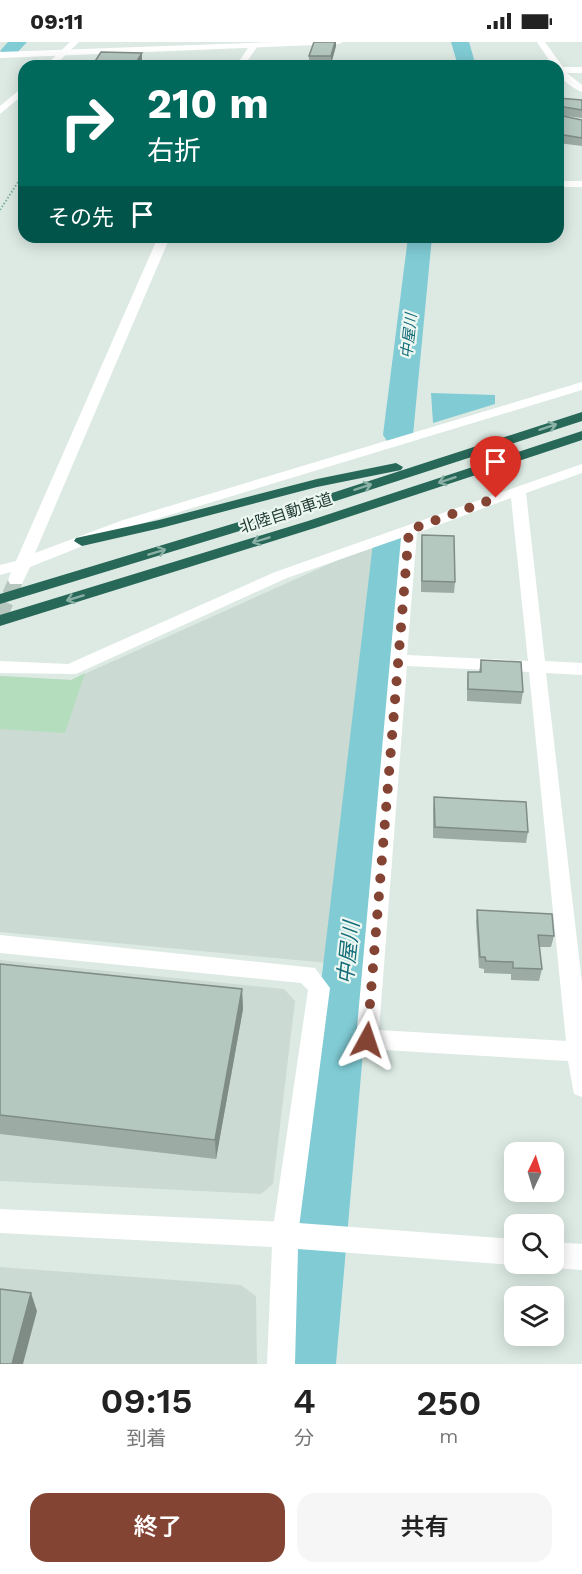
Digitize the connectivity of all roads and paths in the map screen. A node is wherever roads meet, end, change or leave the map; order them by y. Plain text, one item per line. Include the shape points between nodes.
1 (75, 42) edge
2 (339, 42) edge
3 (541, 42) edge
4 (212, 45) edge
5 (258, 45) edge
6 (64, 52) junction
7 (0, 55) edge
8 (55, 60) edge
9 (245, 60) edge
10 (553, 60) edge
11 (564, 68) edge
12 (582, 70) edge
13 (564, 75) edge
14 (582, 89) edge
15 (18, 94) edge
16 (0, 111) edge
17 (18, 182) edge
18 (564, 184) edge
19 (582, 184) edge
20 (0, 210) edge
21 (161, 243) edge
22 (582, 386) edge
23 (582, 416) edge
24 (582, 435) edge
25 (459, 457) junction
26 (582, 468) edge
27 (518, 490) junction
28 (409, 530) junction
29 (82, 541) junction
30 (120, 563) junction
31 (0, 570) edge
32 (19, 572) junction
33 (0, 593) edge
34 (0, 599) edge
35 (0, 621) edge
36 (400, 660) junction
37 (0, 667) edge
38 (538, 667) junction
39 (582, 669) edge
40 (0, 944) edge
41 (580, 1052) edge
42 (582, 1086) edge
43 (0, 1221) edge
44 (294, 1236) junction
45 (504, 1251) edge
46 (564, 1256) edge
47 (582, 1257) edge
48 (281, 1364) edge

1 - 6 street
2 - 5 street
3 - 10 street
4 - 5 street
4 - 6 street
5 - 9 street
6 - 7 street
6 - 8 street
11 - 12 street
13 - 14 street
15 - 16 street
17 - 20 path
18 - 19 street
21 - 32 street
22 - 29 street via 128,522
25 -> 23 highway, 北陸自動車道
24 -> 35 highway, 北陸自動車道
25 - 29 highway via 346,475
30 -> 25 highway, 北陸自動車道
26 - 27 street
27 - 28 street
27 - 38 street
28 - 36 street
28 - 37 street via 282,575 70,670
29 - 32 street
30 - 33 highway
30 - 34 highway, 北陸自動車道
31 - 32 street
36 - 38 street
36 - 41 street via 367,1040
38 - 39 street
38 - 41 street
40 - 44 street via 307,974 319,988
41 - 42 street
43 - 44 street
44 - 45 street
44 - 48 street
46 - 47 street

